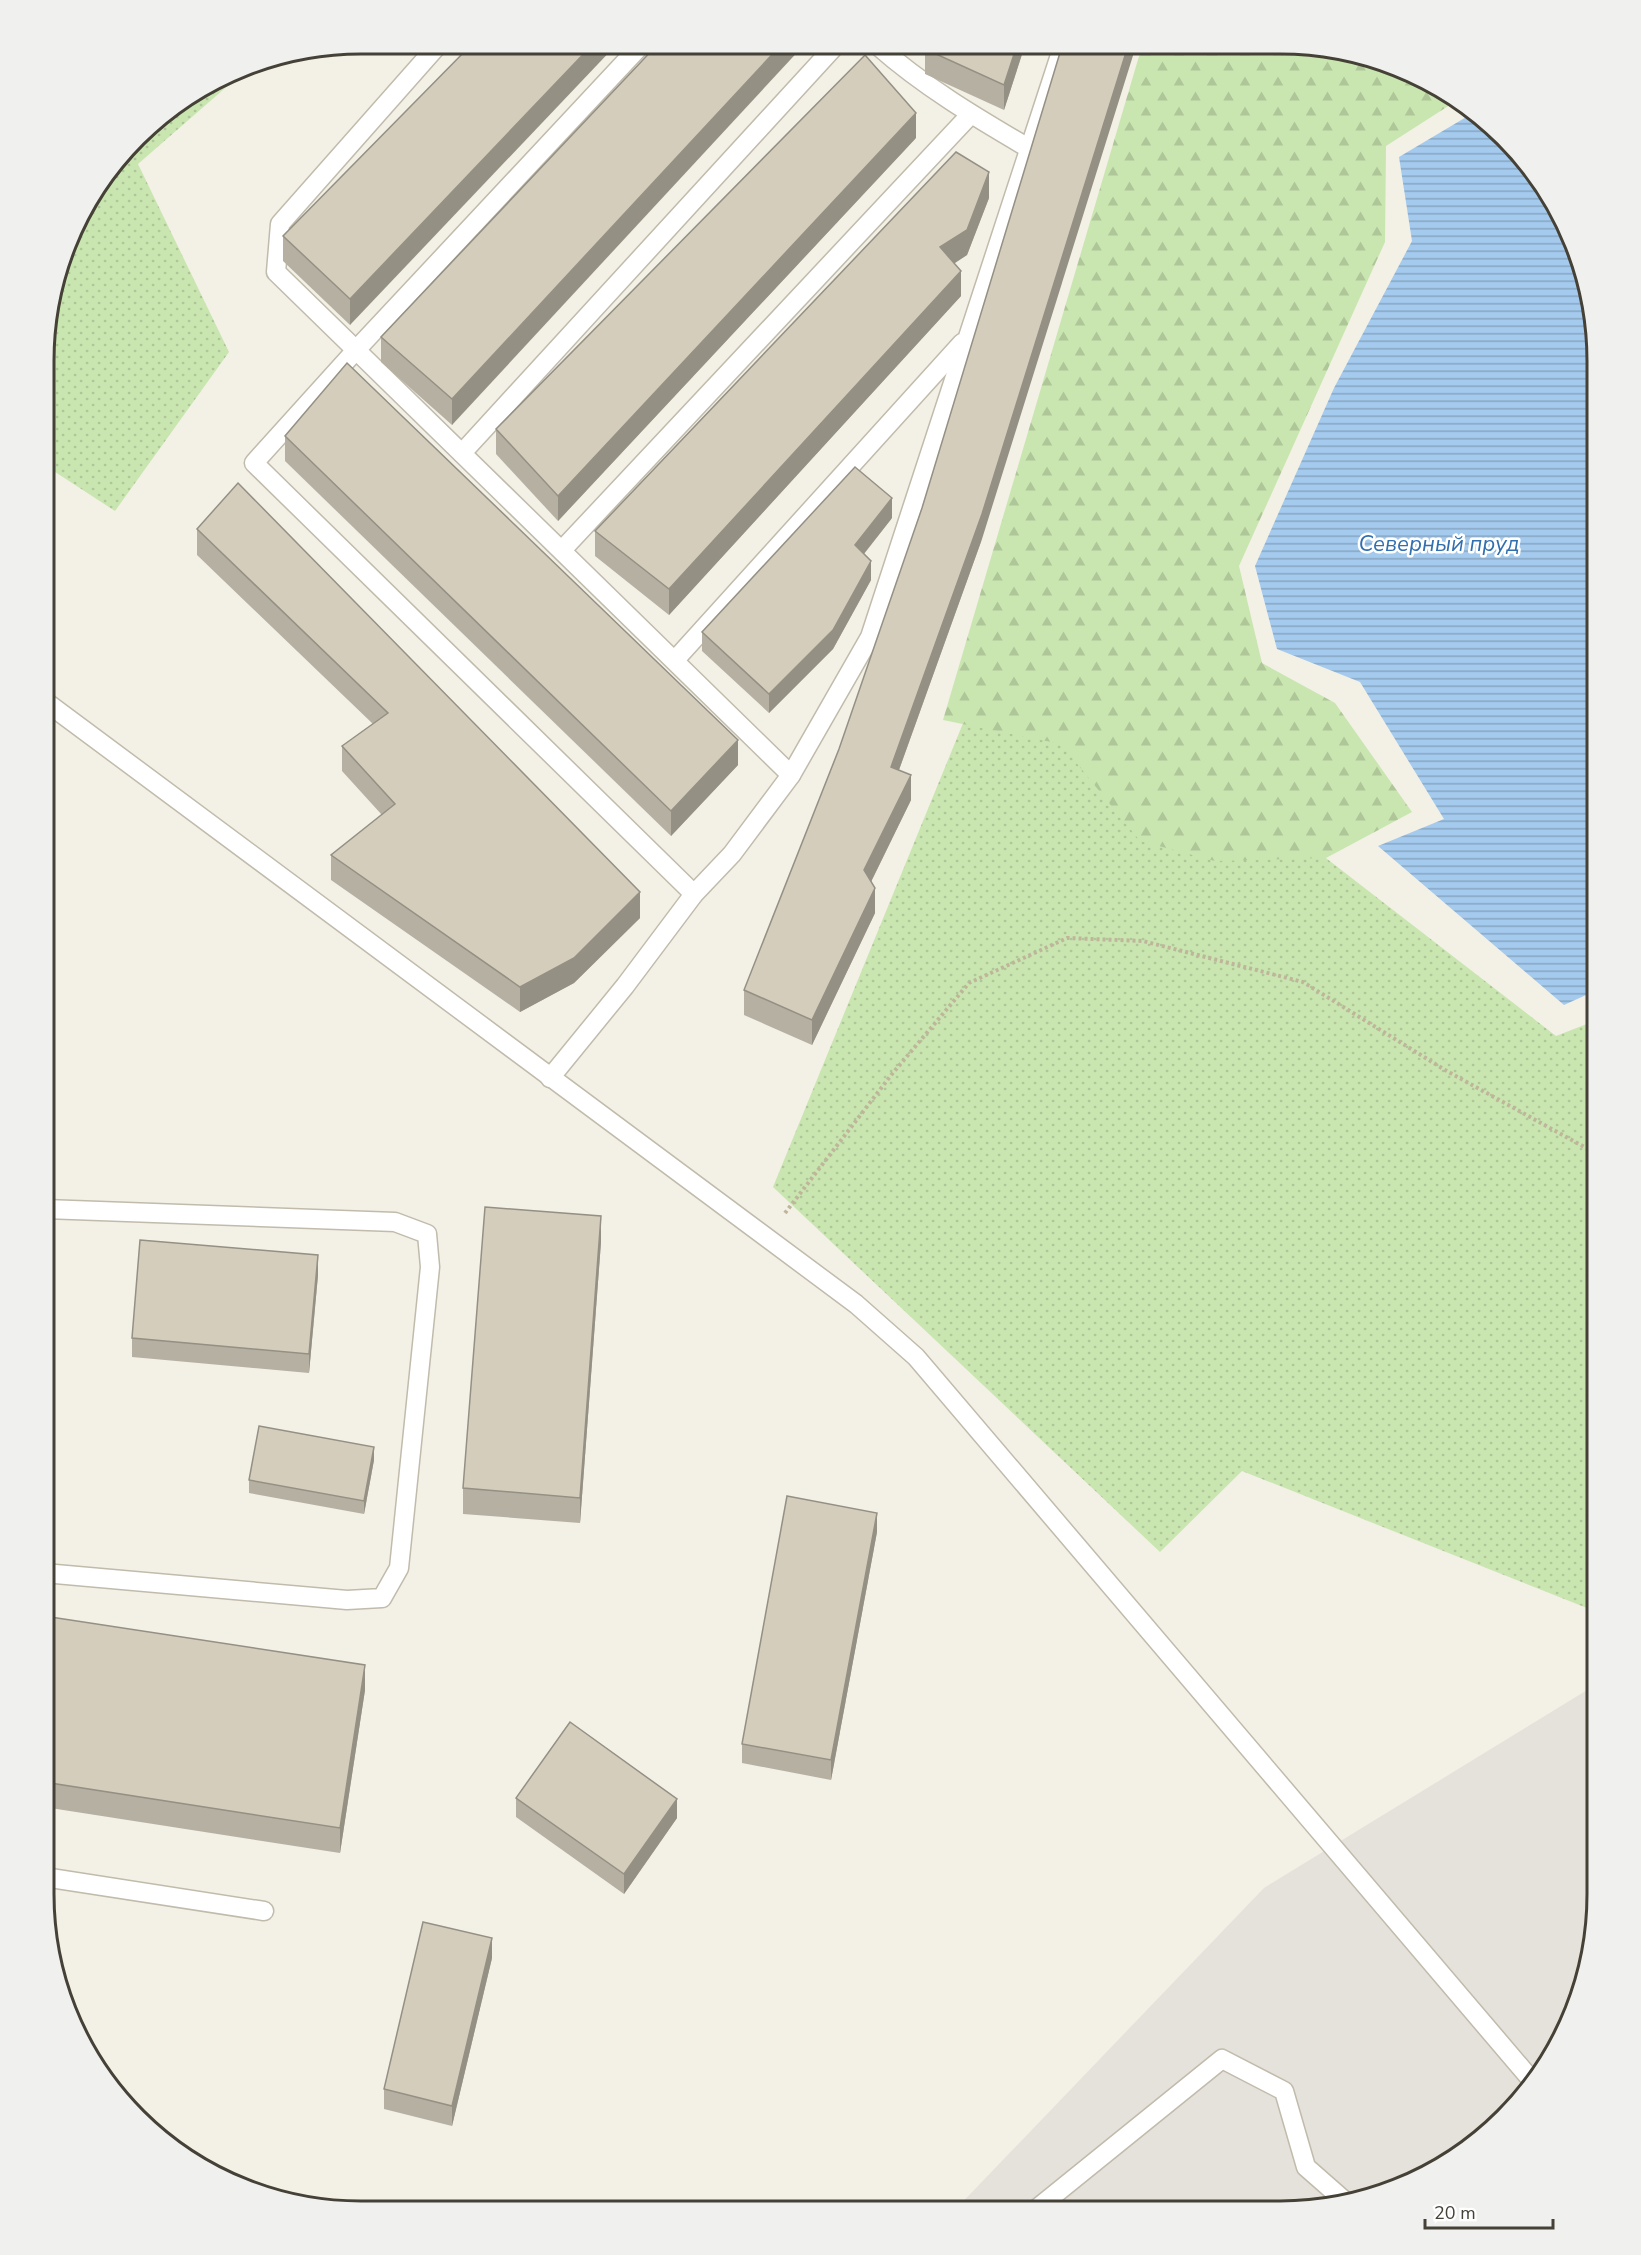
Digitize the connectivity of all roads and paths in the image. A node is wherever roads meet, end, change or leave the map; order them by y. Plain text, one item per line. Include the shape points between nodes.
1 (430, 54) edge
2 (633, 54) edge
3 (828, 54) edge
4 (900, 54) edge
5 (1060, 54) edge
6 (971, 114) junction
7 (1030, 149) junction
8 (968, 337) junction
9 (356, 350) junction
10 (462, 453) junction
11 (562, 550) junction
12 (675, 660) junction
13 (54, 708) edge
14 (791, 775) junction
15 (694, 894) junction
16 (550, 1078) junction
17 (1587, 1148) edge
18 (54, 1209) edge
19 (766, 1237) junction
20 (54, 1574) edge
21 (54, 1879) edge
22 (264, 1911) dead end
23 (1528, 2075) edge
24 (1338, 2195) edge
25 (1046, 2201) edge

1 - 9 lane via 280,224 276,272
2 - 9 lane
3 - 10 lane
4 - 6 lane
5 - 7 lane
6 - 7 lane
6 - 11 lane
7 - 8 lane
8 - 12 lane
8 - 14 lane via 870,637
9 - 10 lane
9 - 15 lane via 254,463
10 - 11 lane
11 - 12 lane
12 - 14 lane
13 - 16 lane
14 - 15 lane via 732,854
15 - 16 lane
16 - 19 lane
17 - 19 path via 1445,1070 1303,982 1143,940 1067,938 969,983 892,1074
18 - 20 lane via 395,1222 427,1234 430,1268 399,1568 382,1598 347,1600
19 - 23 lane via 856,1304 916,1357
21 - 22 lane
24 - 25 lane via 1306,2167 1284,2091 1222,2059

